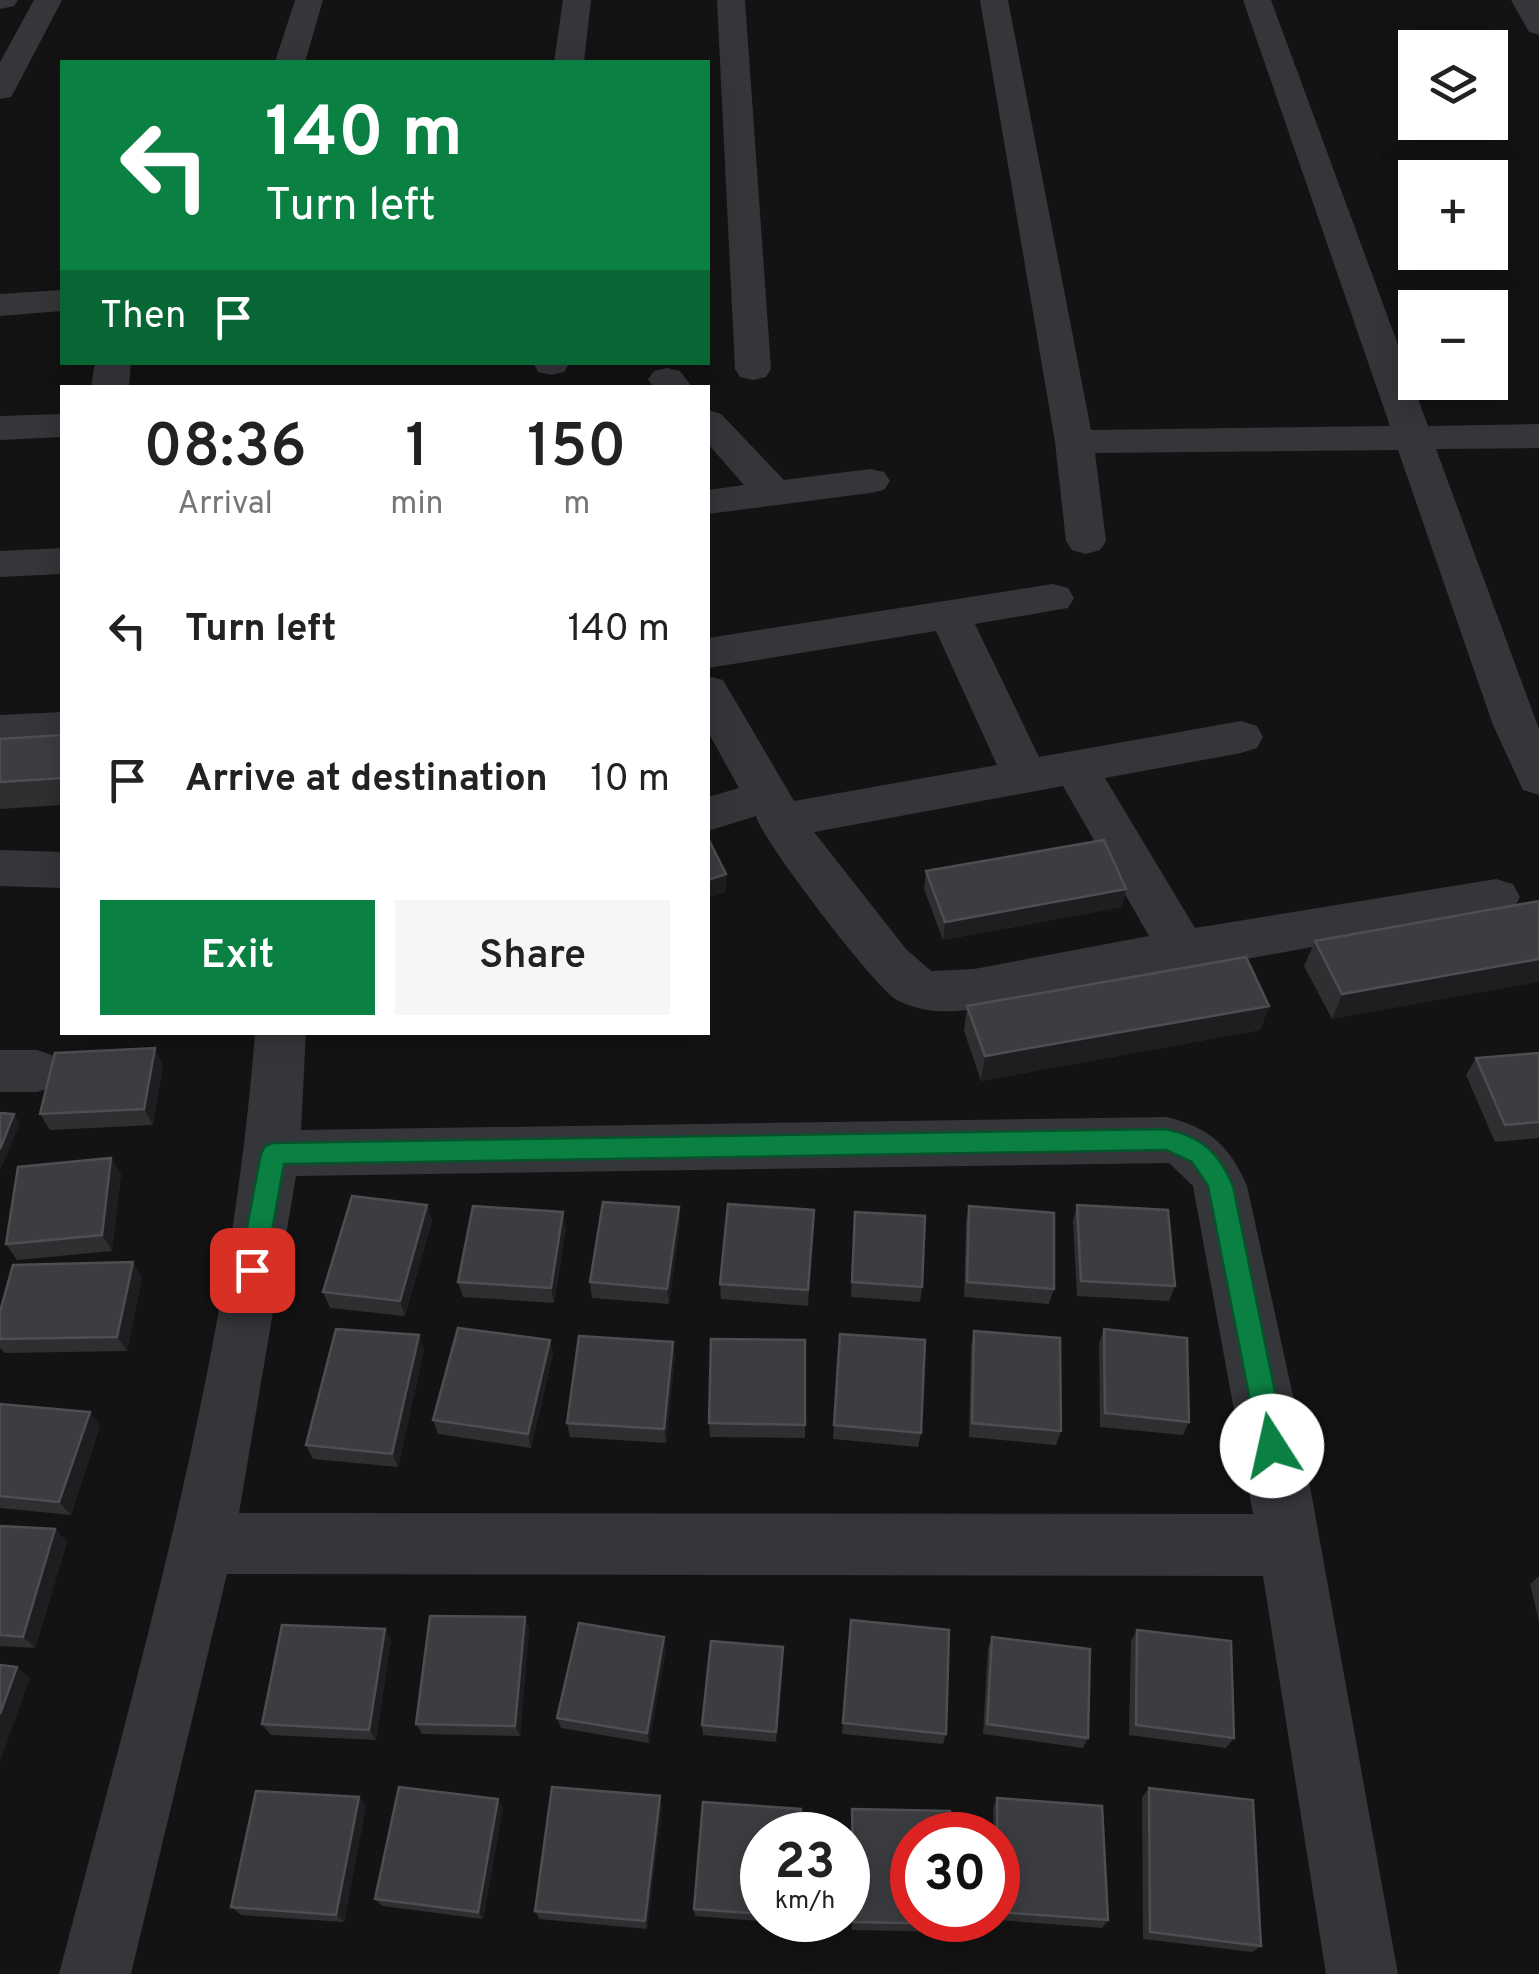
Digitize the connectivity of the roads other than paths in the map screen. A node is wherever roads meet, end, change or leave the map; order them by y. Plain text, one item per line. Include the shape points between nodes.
1 (48, 0) edge
2 (309, 0) edge
3 (577, 0) edge
4 (731, 0) edge
5 (994, 0) edge
6 (1257, 0) edge
7 (1524, 0) edge
8 (1539, 26) edge
9 (291, 60) edge
10 (569, 60) edge
11 (0, 90) edge
12 (60, 301) edge
13 (0, 305) edge
14 (752, 368) dead end
15 (710, 424) edge
16 (60, 426) edge
17 (0, 428) edge
18 (1412, 436) junction
19 (1539, 436) edge
20 (1074, 442) junction
21 (870, 481) dead end
22 (774, 493) junction
23 (710, 502) edge
24 (1086, 540) dead end
25 (60, 561) edge
26 (0, 564) edge
27 (1054, 598) dead end
28 (949, 614) junction
29 (710, 653) edge
30 (710, 695) edge
31 (60, 728) edge
32 (0, 731) edge
33 (1241, 736) dead end
34 (1075, 766) junction
35 (1025, 776) junction
36 (1539, 778) edge
37 (771, 809) junction
38 (710, 814) edge
39 (0, 868) edge
40 (60, 870) edge
41 (1496, 897) dead end
42 (1182, 949) junction
43 (281, 1035) edge
44 (273, 1154) junction
45 (204, 1543) junction
46 (1288, 1545) junction
47 (95, 1974) edge
48 (1362, 1974) edge

1 - 11 street
2 - 9 street
3 - 10 street
4 - 14 street
5 - 20 street
6 - 18 street
7 - 8 street
12 - 13 street
15 - 22 street
16 - 17 street
18 - 19 street
18 - 20 street
18 - 36 street
20 - 24 street
21 - 22 street
22 - 23 street
25 - 26 street
27 - 28 street
28 - 29 street
28 - 35 street
30 - 37 street
31 - 32 street
33 - 34 street
34 - 35 street
34 - 42 street
35 - 37 street
37 - 38 street
37 - 42 street via 907,981 926,990 974,989
39 - 40 street
41 - 42 street
43 - 44 street
44 - 45 street
44 - 46 street via 1187,1144 1213,1168 1220,1186
45 - 46 street
45 - 47 street
46 - 48 street

